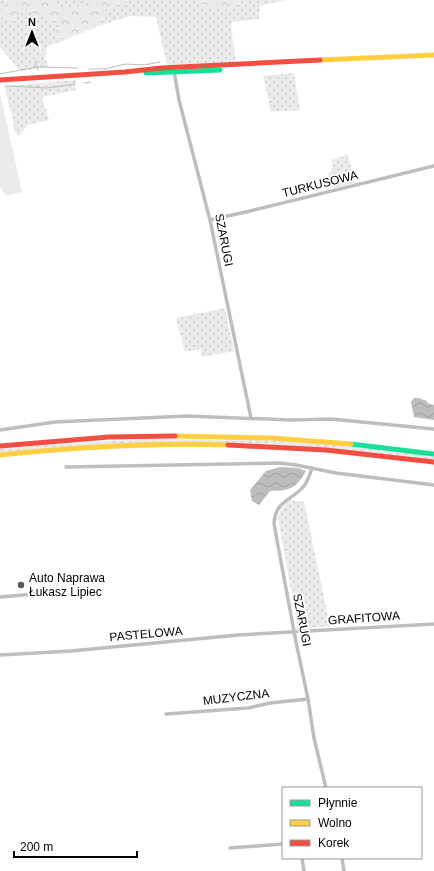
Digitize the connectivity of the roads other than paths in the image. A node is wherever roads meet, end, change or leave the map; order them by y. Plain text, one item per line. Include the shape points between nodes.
1 (434, 55) edge
2 (174, 70) junction
3 (0, 80) edge
4 (434, 166) edge
5 (210, 220) junction
6 (251, 418) junction
7 (434, 429) edge
8 (0, 430) edge
9 (0, 446) edge
10 (434, 454) edge
11 (0, 455) edge
12 (434, 462) edge
13 (66, 467) dead end
14 (312, 468) junction
15 (434, 485) edge
16 (46, 593) dead end
17 (0, 597) edge
18 (434, 624) edge
19 (295, 632) junction
20 (0, 655) edge
21 (308, 699) junction
22 (166, 714) dead end
23 (326, 787) edge
24 (282, 844) edge
25 (230, 848) dead end
26 (302, 859) edge
27 (342, 859) edge
28 (304, 871) edge
29 (344, 871) edge

1 - 2 main road
2 - 3 main road
2 - 5 street, SZARUGI via 179,100
4 - 5 street, TURKUSOWA
5 - 6 street, SZARUGI
6 - 7 street via 331,419
6 - 8 street via 200,416 55,422
9 - 10 main road via 96,437 195,435 332,442
11 - 12 main road via 113,446 220,445 326,450
13 - 14 street via 256,462 287,463
14 - 15 street
14 - 19 street, SZARUGI via 304,487 279,507 274,519
16 - 17 street
18 - 19 street, GRAFITOWA
19 - 20 street, PASTELOWA
19 - 21 street, SZARUGI
21 - 22 street, MUZYCZNA via 248,708
21 - 23 street, SZARUGI
24 - 25 street
26 - 28 street
27 - 29 street

